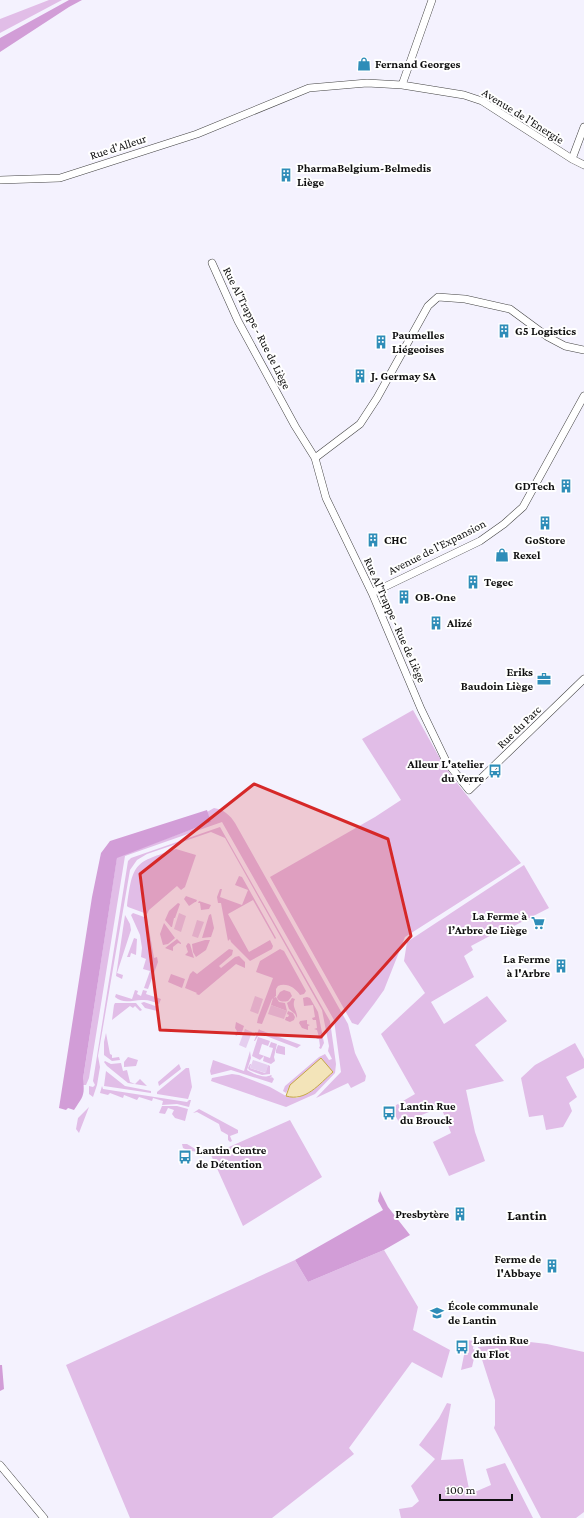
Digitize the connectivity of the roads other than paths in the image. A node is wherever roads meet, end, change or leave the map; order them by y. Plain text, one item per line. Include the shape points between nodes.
1 (432, 0) edge
2 (402, 85) junction
3 (238, 118) joint
4 (584, 127) edge
5 (572, 159) junction
6 (584, 165) edge
7 (0, 180) edge
8 (212, 263) dead end
9 (584, 350) edge
10 (584, 396) edge
11 (315, 458) junction
12 (372, 593) junction
13 (584, 679) edge
14 (469, 790) joint
15 (0, 1466) edge
16 (44, 1518) edge

1 - 2 street
2 - 3 street, Avenue de l'Energie via 367,83 309,88
2 - 5 street, Avenue de l'Energie via 464,95 482,101
3 - 7 street, Rue d'Alleur via 197,134 60,178
4 - 5 street
5 - 6 street, Avenue de l'Energie
8 - 11 street, Rue Al'Trappe - Rue de Liège via 238,321
9 - 11 street via 565,346 548,337 510,309 465,299 438,297 428,306 378,398 360,424
10 - 12 street, Avenue de l'Expansion via 523,507 480,541
11 - 12 street, Rue Al'Trappe - Rue de Liège via 326,498
12 - 14 street, Rue Al'Trappe - Rue de Liège via 446,761
13 - 14 street, Rue du Parc
15 - 16 street

